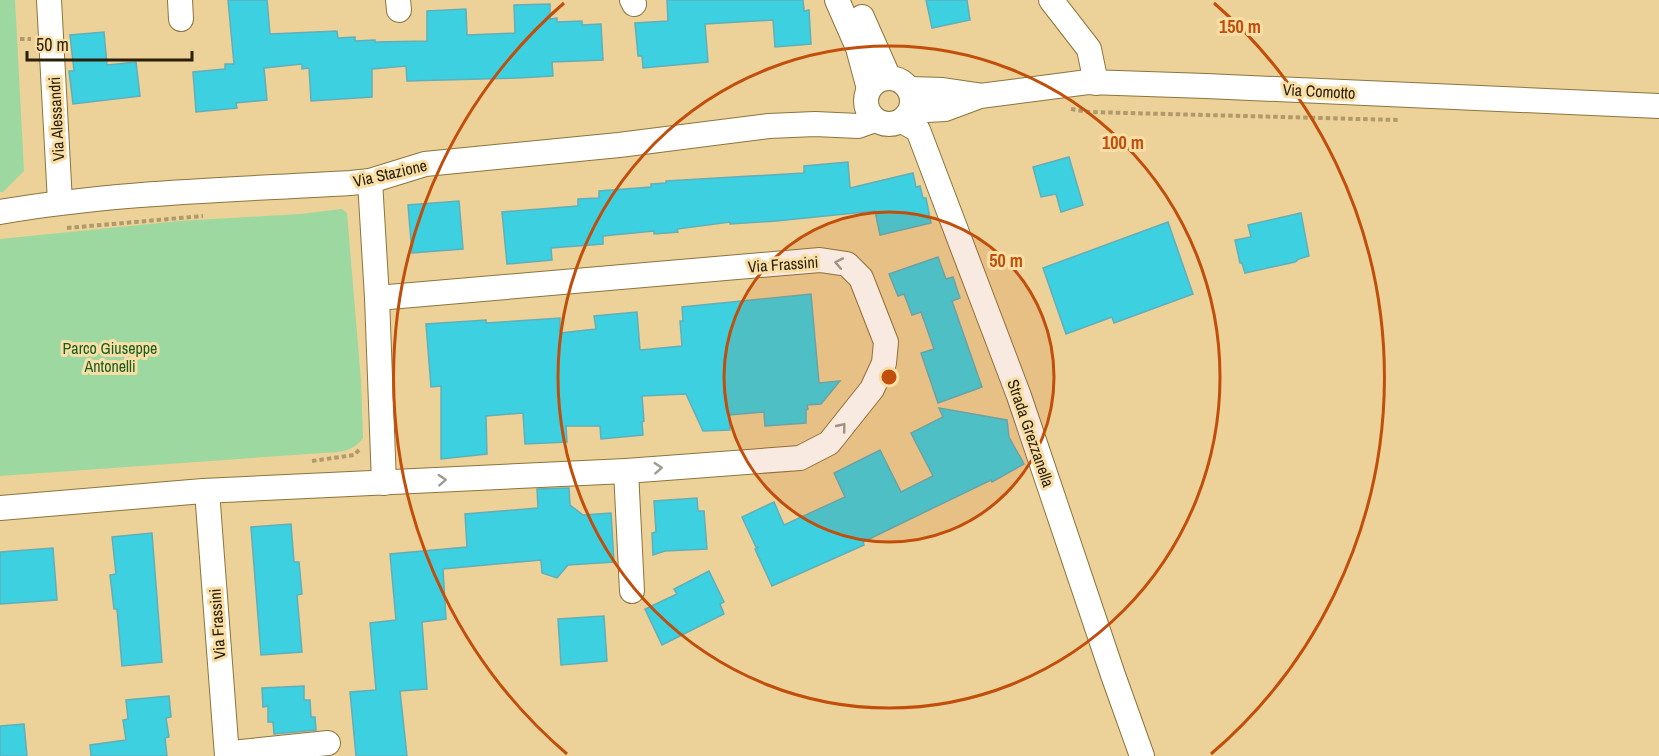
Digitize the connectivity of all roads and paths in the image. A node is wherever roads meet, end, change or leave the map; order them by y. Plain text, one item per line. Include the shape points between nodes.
1 (49, 0) edge
2 (837, 0) edge
3 (855, 0) edge
4 (1051, 0) edge
5 (1096, 82) junction
6 (888, 101) junction
7 (1659, 106) edge
8 (1089, 112) dead end
9 (1410, 120) dead end
10 (370, 181) junction
11 (60, 202) junction
12 (0, 212) edge
13 (213, 215) dead end
14 (59, 228) dead end
15 (377, 298) junction
16 (365, 444) dead end
17 (302, 461) dead end
18 (626, 471) junction
19 (384, 483) junction
20 (207, 491) junction
21 (0, 508) edge
22 (632, 591) dead end
23 (328, 743) dead end
24 (227, 756) edge
25 (233, 756) edge
26 (1142, 756) edge

1 - 11 street, Via Alessandri
2 - 6 street
3 - 6 street
4 - 5 street via 1089,49
5 - 6 street, Via Comotto via 980,96 944,90
5 - 7 street, Via Comotto
6 - 10 street, Via Stazione via 853,104 815,124 425,164
6 - 26 street, Strada Grezzanella via 918,130 1007,362
8 - 9 path
10 - 11 street, Via Stazione
10 - 15 street
11 - 12 street, Via Stazione
13 - 14 path
18 -> 15 street, Via Frassini via 800,458 829,443 872,388 884,363 885,342 861,278 847,264 820,260
15 - 19 street
16 - 17 path via 354,455
19 -> 18 street, Via Frassini
18 - 22 street
19 - 20 street, Via Frassini
20 - 21 street, Via Frassini
20 - 24 street, Via Frassini
23 - 25 street

